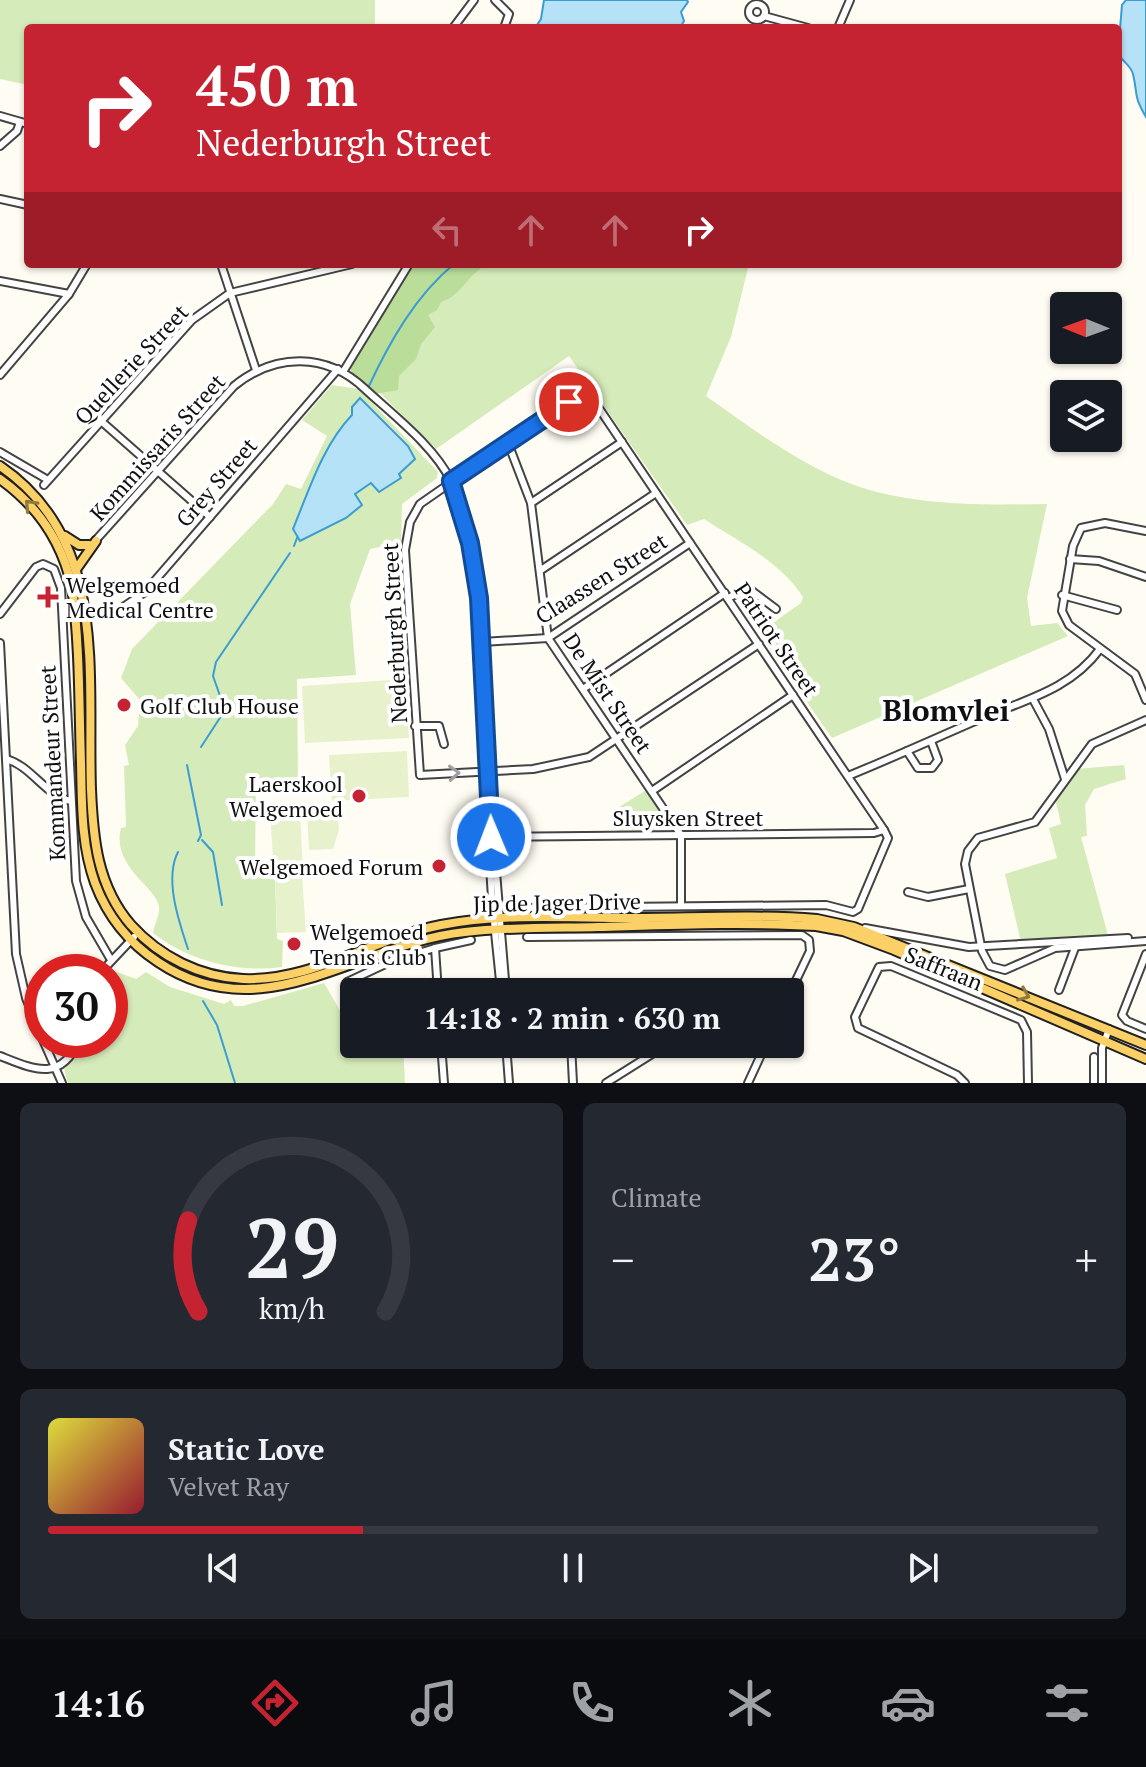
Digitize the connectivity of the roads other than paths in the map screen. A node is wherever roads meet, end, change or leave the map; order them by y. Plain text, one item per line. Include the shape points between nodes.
1 (495, 0) edge
2 (850, 0) edge
3 (473, 1) edge
4 (754, 2) edge
5 (763, 3) edge
6 (764, 16) junction
7 (754, 19) junction
8 (456, 24) edge
9 (505, 24) edge
10 (752, 24) edge
11 (793, 24) edge
12 (840, 24) edge
13 (0, 116) edge
14 (24, 123) edge
15 (0, 146) edge
16 (0, 199) edge
17 (24, 204) edge
18 (85, 268) edge
19 (222, 268) edge
20 (335, 268) edge
21 (406, 268) edge
22 (0, 281) edge
23 (230, 293) junction
24 (69, 294) junction
25 (256, 370) junction
26 (341, 371) junction
27 (0, 375) edge
28 (588, 392) joint
29 (101, 421) junction
30 (622, 442) junction
31 (508, 443) junction
32 (0, 452) edge
33 (0, 466) edge
34 (158, 472) junction
35 (0, 479) edge
36 (451, 481) junction
37 (656, 493) junction
38 (531, 503) junction
39 (210, 517) junction
40 (1146, 531) edge
41 (64, 535) junction
42 (92, 543) junction
43 (690, 543) junction
44 (68, 554) junction
45 (1070, 559) junction
46 (77, 568) junction
47 (541, 570) junction
48 (1146, 577) edge
49 (1062, 595) junction
50 (726, 596) junction
51 (776, 609) dead end
52 (1117, 610) dead end
53 (116, 612) dead end
54 (0, 614) edge
55 (548, 638) junction
56 (482, 642) junction
57 (0, 643) edge
58 (759, 644) junction
59 (1100, 649) junction
60 (583, 689) junction
61 (793, 695) junction
62 (1146, 700) edge
63 (1034, 701) junction
64 (1146, 720) edge
65 (415, 726) junction
66 (617, 740) junction
67 (931, 741) junction
68 (444, 744) dead end
69 (907, 751) junction
70 (6, 759) junction
71 (1058, 760) junction
72 (1074, 766) junction
73 (488, 772) junction
74 (848, 776) junction
75 (1065, 779) junction
76 (652, 791) junction
77 (71, 801) junction
78 (884, 830) junction
79 (492, 835) junction
80 (681, 835) junction
81 (0, 874) edge
82 (12, 876) junction
83 (969, 889) junction
84 (908, 892) dead end
85 (681, 906) junction
86 (519, 908) dead end
87 (498, 918) junction
88 (854, 927) junction
89 (499, 930) junction
90 (135, 936) junction
91 (527, 937) dead end
92 (1146, 939) edge
93 (471, 940) dead end
94 (1076, 943) junction
95 (981, 946) junction
96 (997, 946) junction
97 (435, 948) junction
98 (107, 954) edge
99 (117, 954) edge
100 (375, 955) junction
101 (1145, 958) edge
102 (988, 964) junction
103 (309, 969) junction
104 (356, 978) edge
105 (437, 978) edge
106 (502, 978) edge
107 (797, 978) edge
108 (24, 983) edge
109 (1059, 990) dead end
110 (1109, 1029) junction
111 (1146, 1029) edge
112 (1104, 1040) junction
113 (1146, 1045) edge
114 (0, 1056) edge
115 (1094, 1057) dead end
116 (51, 1058) edge
117 (67, 1058) edge
118 (442, 1058) edge
119 (507, 1058) edge
120 (572, 1058) edge
121 (646, 1058) edge
122 (760, 1058) edge
123 (1146, 1059) edge
124 (55, 1067) junction
125 (62, 1083) edge
126 (444, 1083) edge
127 (509, 1083) edge
128 (573, 1083) edge
129 (606, 1083) edge
130 (748, 1083) edge
131 (965, 1083) edge
132 (1028, 1083) edge
133 (1094, 1083) edge
134 (1102, 1083) edge

1 - 9 street via 509,14
2 - 12 street
3 - 8 street
4 - 5 street
4 - 7 street via 749,13
5 - 6 street
6 - 7 street
6 - 11 street
7 - 10 street
13 - 14 street
14 - 15 street
16 - 17 street
18 - 24 street
19 - 23 street
20 - 23 street, Quellerie Street
21 - 26 street, Grey Street
22 - 24 street
23 - 25 street
23 - 29 street, Quellerie Street via 185,325
24 - 27 street
25 - 26 street, Kommissaris Street via 296,360
25 - 34 street, Kommissaris Street via 227,393
26 - 36 street via 431,455
26 - 39 street, Grey Street
28 - 30 street, Patriot Street
28 - 31 street, Nederburgh Street
29 - 32 street, Quellerie Street via 46,482
29 - 34 street
30 - 37 street, Patriot Street
30 - 38 street
31 - 36 street, Nederburgh Street
31 - 38 street, De Mist Street
33 - 41 main road, Jip de Jager Drive via 39,498
34 - 39 street
34 - 42 street, Kommissaris Street
44 -> 35 main road, Jip de Jager Drive via 40,516
36 - 56 street via 470,543
36 - 65 street, Nederburgh Street via 420,504 407,533
37 - 43 street, Patriot Street
37 - 47 street
38 - 47 street, De Mist Street
39 - 53 street, Grey Street via 145,592
40 - 45 street via 1105,523 1085,526
41 - 42 main road via 79,545
41 - 44 main road, Jip de Jager Drive
42 - 44 street, Kommissaris Street
42 - 46 main road
43 - 50 street, Patriot Street
43 - 55 street, Claassen Street
44 - 46 main road, Jip de Jager Drive
44 - 90 main road, Jip de Jager Drive via 87,854 99,893
45 - 48 street via 1099,561
45 - 49 street
46 - 90 main road, Jip de Jager Drive via 86,619 94,841 109,891
47 - 55 street, De Mist Street
49 - 52 street
49 - 59 street via 1065,618
50 - 51 street via 748,588
50 - 58 street, Patriot Street
50 - 60 street
54 - 77 street, Kommandeur Street via 34,569 43,564 56,571
55 - 56 street, Claassen Street
55 - 60 street, De Mist Street
56 - 73 street
57 - 70 street
58 - 61 street, Patriot Street
58 - 66 street
59 - 62 street via 1135,674
59 - 63 street via 1086,668
60 - 66 street, De Mist Street
61 - 74 street, Patriot Street
61 - 76 street
63 - 67 street
63 - 71 street
64 - 72 street via 1092,744
65 - 68 street via 439,726
65 -> 73 street, Nederburgh Street via 420,775
66 - 73 street via 570,763
66 - 76 street, De Mist Street
67 - 69 street
67 - 69 street via 938,760 932,768 918,768
69 - 74 street
70 - 77 street
70 - 82 street
71 - 72 street
71 - 75 street
72 - 75 street
73 - 79 street
74 - 78 street, Patriot Street
75 - 83 street via 1035,822 972,843 965,859
76 - 80 street, De Mist Street
77 - 98 street, Kommandeur Street via 80,899
78 - 80 street, Sluysken Street
78 - 85 street via 888,845 853,912 826,905
79 - 80 street, Sluysken Street
79 - 87 street
80 - 85 street
81 - 82 street
82 - 108 street via 18,966
83 - 84 street via 928,897
83 - 95 street
85 - 86 street
87 - 88 main road, Jip de Jager Drive via 796,917
87 - 89 street
87 - 103 main road, Jip de Jager Drive via 404,934
88 - 95 street
88 -> 110 main road, Jip de Jager Drive
89 - 100 main road, Jip de Jager Drive via 435,936
89 - 106 street
89 - 112 main road, Jip de Jager Drive via 829,928 894,950
90 - 99 street
90 - 100 main road, Jip de Jager Drive via 165,966 213,985 248,990 299,983
90 - 103 main road, Jip de Jager Drive via 215,975 263,979
91 - 107 street via 799,935 810,943
92 - 94 street
93 - 97 street
94 - 96 street
94 - 102 street via 1049,949 1009,970
94 - 109 street
95 - 96 street
95 - 102 street
96 - 102 street
97 - 104 street
97 - 105 street
100 - 103 main road via 318,972
101 - 111 street via 1122,1012 1127,1021
110 - 112 street
110 - 113 main road, Jip de Jager Drive
112 - 123 main road, Jip de Jager Drive
112 - 134 street
114 - 124 street via 34,1070
115 - 133 street
116 - 124 street
117 - 124 street
118 - 126 street
119 - 127 street
120 - 128 street
121 - 129 street
122 - 130 street
124 - 125 street
131 - 132 street, Saffraan via 856,1026 855,1017 879,967 891,966 1021,1020 1027,1032

